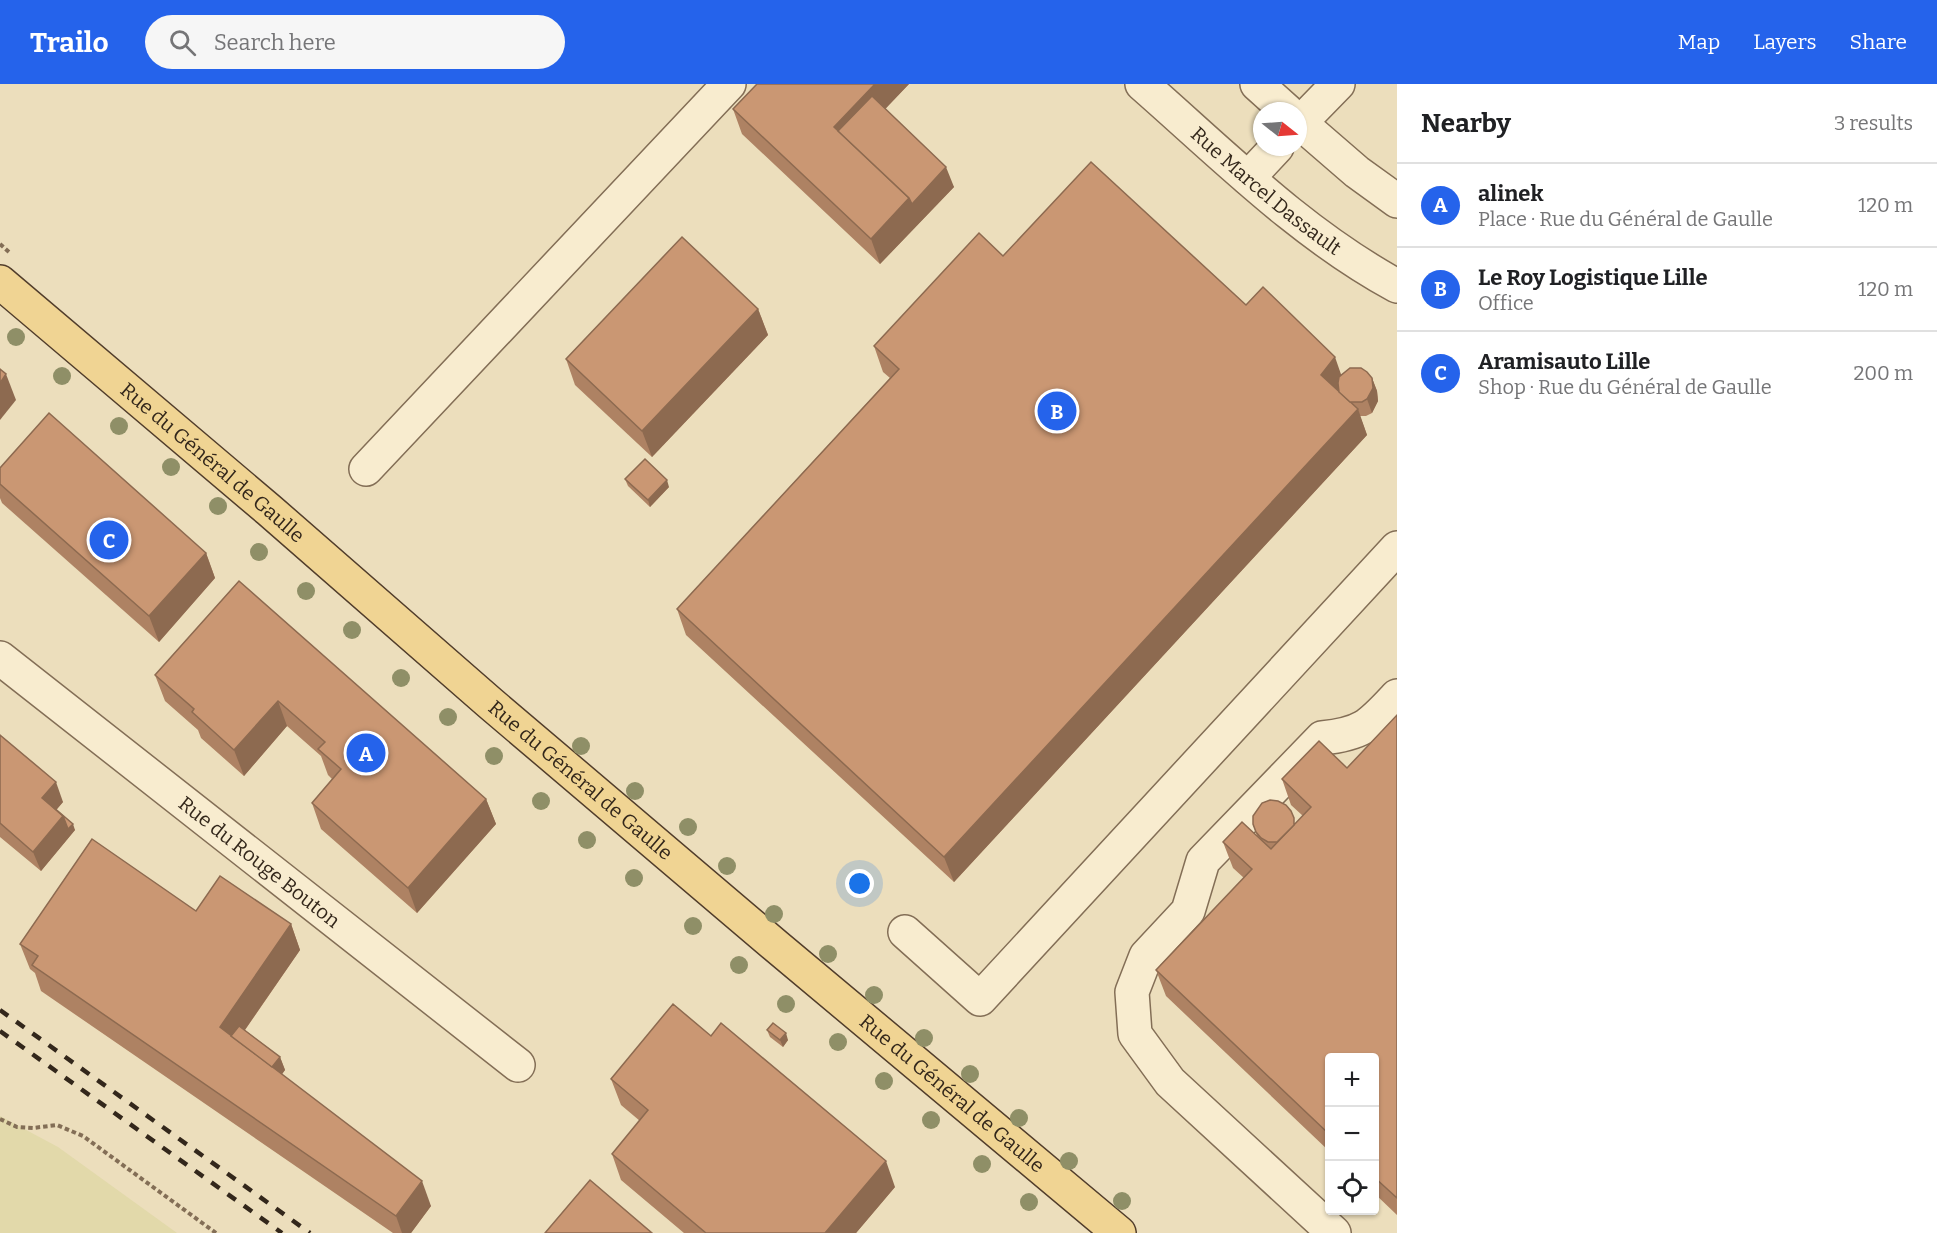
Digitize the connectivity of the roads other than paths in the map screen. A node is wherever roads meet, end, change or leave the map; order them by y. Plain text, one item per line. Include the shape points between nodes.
1 (729, 84) edge
2 (1142, 84) edge
3 (1257, 84) edge
4 (1338, 84) edge
5 (1276, 102) edge
6 (1307, 111) edge
7 (1307, 129) edge
8 (1269, 156) edge
9 (1248, 178) junction
10 (1397, 201) edge
11 (0, 269) edge
12 (0, 282) edge
13 (1397, 286) edge
14 (48, 321) junction
15 (366, 468) dead end
16 (1397, 549) edge
17 (0, 658) edge
18 (1397, 696) edge
19 (904, 932) dead end
20 (518, 1065) dead end
21 (1116, 1232) edge
22 (1334, 1233) edge

1 - 15 street
2 - 9 street, Rue Marcel Dassault
3 - 5 street
4 - 6 street
7 - 10 street
8 - 9 street
9 - 13 street, Rue Marcel Dassault via 1326,242
11 - 14 main road, Rue du Général de Gaulle
12 - 14 main road, Rue du Général de Gaulle
14 - 21 main road, Rue du Général de Gaulle via 498,710
16 - 19 street via 980,999
17 - 20 street, Rue du Rouge Bouton
18 - 22 street via 1371,723 1346,736 1322,738 1203,861 1188,911 1146,956 1132,992 1135,1034 1170,1082

